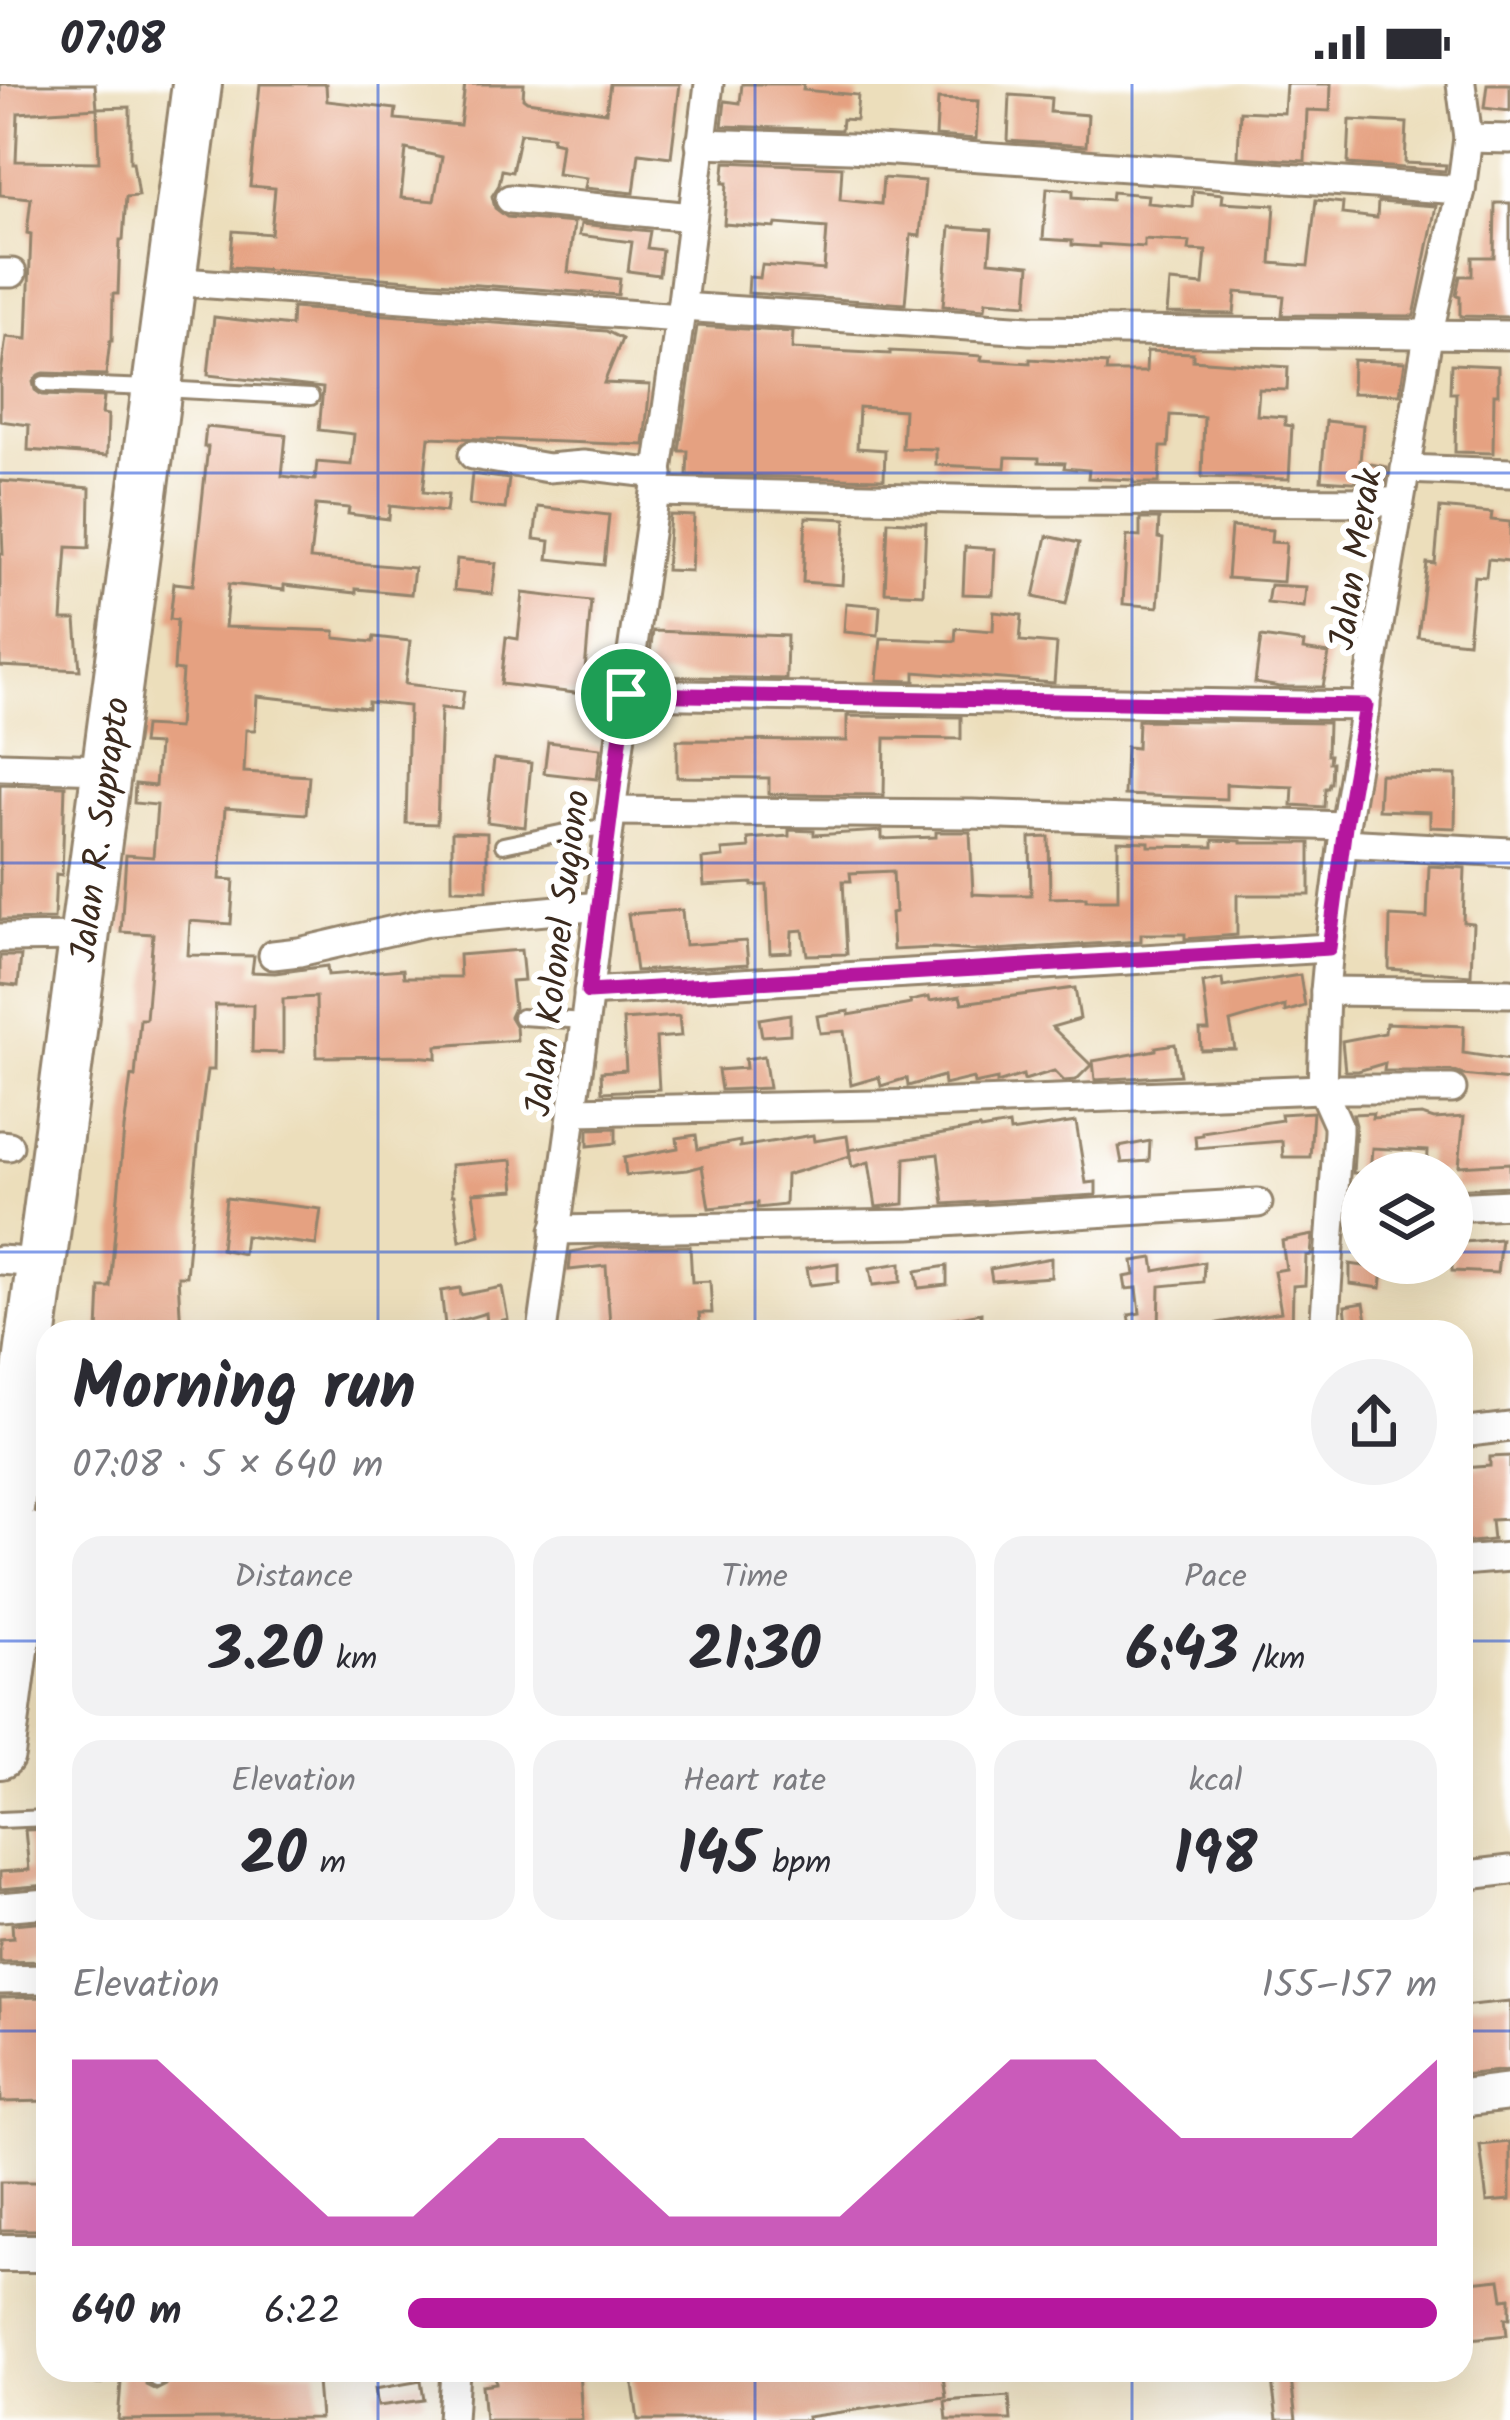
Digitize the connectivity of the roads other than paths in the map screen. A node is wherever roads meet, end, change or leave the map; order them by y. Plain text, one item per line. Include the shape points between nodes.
1 (197, 84) edge
2 (223, 84) edge
3 (709, 84) edge
4 (1461, 84) edge
5 (1468, 138) junction
6 (1510, 139) edge
7 (700, 143) junction
8 (1461, 190) junction
9 (510, 199) dead end
10 (692, 217) junction
11 (189, 230) junction
12 (196, 283) junction
13 (681, 312) junction
14 (1510, 335) edge
15 (1428, 336) junction
16 (44, 384) dead end
17 (168, 389) junction
18 (310, 398) dead end
19 (473, 455) dead end
20 (1405, 469) junction
21 (1510, 473) edge
22 (657, 483) junction
23 (1399, 502) junction
24 (626, 694) junction
25 (1366, 706) junction
26 (0, 766) edge
27 (106, 769) junction
28 (610, 819) junction
29 (1344, 834) junction
30 (503, 845) dead end
31 (1510, 853) edge
32 (600, 906) junction
33 (0, 938) edge
34 (86, 938) junction
35 (1329, 948) junction
36 (273, 955) dead end
37 (1324, 991) junction
38 (1510, 993) edge
39 (586, 1006) junction
40 (521, 1017) dead end
41 (1322, 1089) junction
42 (1452, 1089) dead end
43 (573, 1111) junction
44 (24, 1147) edge
45 (1342, 1152) edge
46 (1258, 1203) dead end
47 (1510, 1204) edge
48 (1473, 1206) edge
49 (61, 1212) junction
50 (555, 1230) junction
51 (1341, 1248) edge
52 (21, 1262) edge
53 (58, 1320) edge
54 (544, 1320) edge
55 (1326, 1320) edge
56 (1510, 1427) edge
57 (1473, 1432) edge
58 (1510, 1557) edge
59 (1473, 1560) edge
60 (1, 1564) edge
61 (0, 1576) edge
62 (36, 1580) edge
63 (32, 1639) edge
64 (0, 1754) edge
65 (36, 1818) edge
66 (0, 1820) edge
67 (1510, 1870) edge
68 (1473, 1875) edge
69 (36, 1904) edge
70 (0, 1907) edge
71 (36, 1979) edge
72 (0, 1980) edge
73 (1510, 2092) edge
74 (1473, 2097) edge
75 (0, 2253) edge
76 (36, 2253) edge
77 (454, 2382) edge
78 (452, 2420) edge

1 - 11 highway, Jalan R. Suprapto
2 - 11 highway, Jalan R. Suprapto
3 - 7 street, Jalan Kolonel Sugiono
4 - 5 street, Jalan Merak
5 - 6 street
5 - 8 street, Jalan Merak
7 - 8 street
7 - 10 street, Jalan Kolonel Sugiono
8 - 15 street, Jalan Merak
9 - 10 street
10 - 13 street, Jalan Kolonel Sugiono
11 - 12 highway, Jalan R. Suprapto
11 - 17 highway, Jalan R. Suprapto
12 - 13 street
12 - 17 highway, Jalan R. Suprapto
13 - 15 street via 1029,330
13 - 22 street, Jalan Kolonel Sugiono
14 - 15 street
15 - 20 street, Jalan Merak
16 - 17 lane
17 - 18 lane
17 - 27 highway, Jalan R. Suprapto
17 - 49 highway, Jalan R. Suprapto via 112,937
19 - 22 street via 548,468 583,465
20 - 21 street
20 - 23 street, Jalan Merak
22 - 23 street via 1037,501
22 - 24 street, Jalan Kolonel Sugiono
23 - 25 street, Jalan Merak
24 - 25 street
24 - 28 street, Jalan Kolonel Sugiono
25 - 29 street, Jalan Merak
26 - 27 street
27 - 34 highway, Jalan R. Suprapto
28 - 29 street via 972,814
28 - 30 lane
28 - 32 street, Jalan Kolonel Sugiono
29 - 31 street
29 - 35 street, Jalan Merak
32 - 36 street via 428,922
32 - 39 street, Jalan Kolonel Sugiono
33 - 34 street
34 - 44 highway, Jalan R. Suprapto
35 - 37 street, Jalan Merak
35 - 39 street
37 - 38 street
37 - 41 street, Jalan Merak
39 - 40 lane
39 - 43 street, Jalan Kolonel Sugiono
41 - 42 street
41 - 43 street
41 - 45 street, Jalan Merak
43 - 50 street, Jalan Kolonel Sugiono
44 - 49 highway, Jalan R. Suprapto
46 - 50 street via 910,1225
47 - 48 street
49 - 52 highway, Jalan R. Suprapto
49 - 53 highway, Jalan R. Suprapto
50 - 54 street, Jalan Kolonel Sugiono
51 - 55 street, Jalan Merak
52 - 60 highway, Jalan R. Suprapto
56 - 57 street
58 - 59 street
60 - 61 highway, Jalan R. Suprapto
62 - 63 highway
63 - 64 highway
65 - 66 lane
67 - 68 street
69 - 70 street
71 - 72 street
73 - 74 street
75 - 76 street
77 - 78 street

